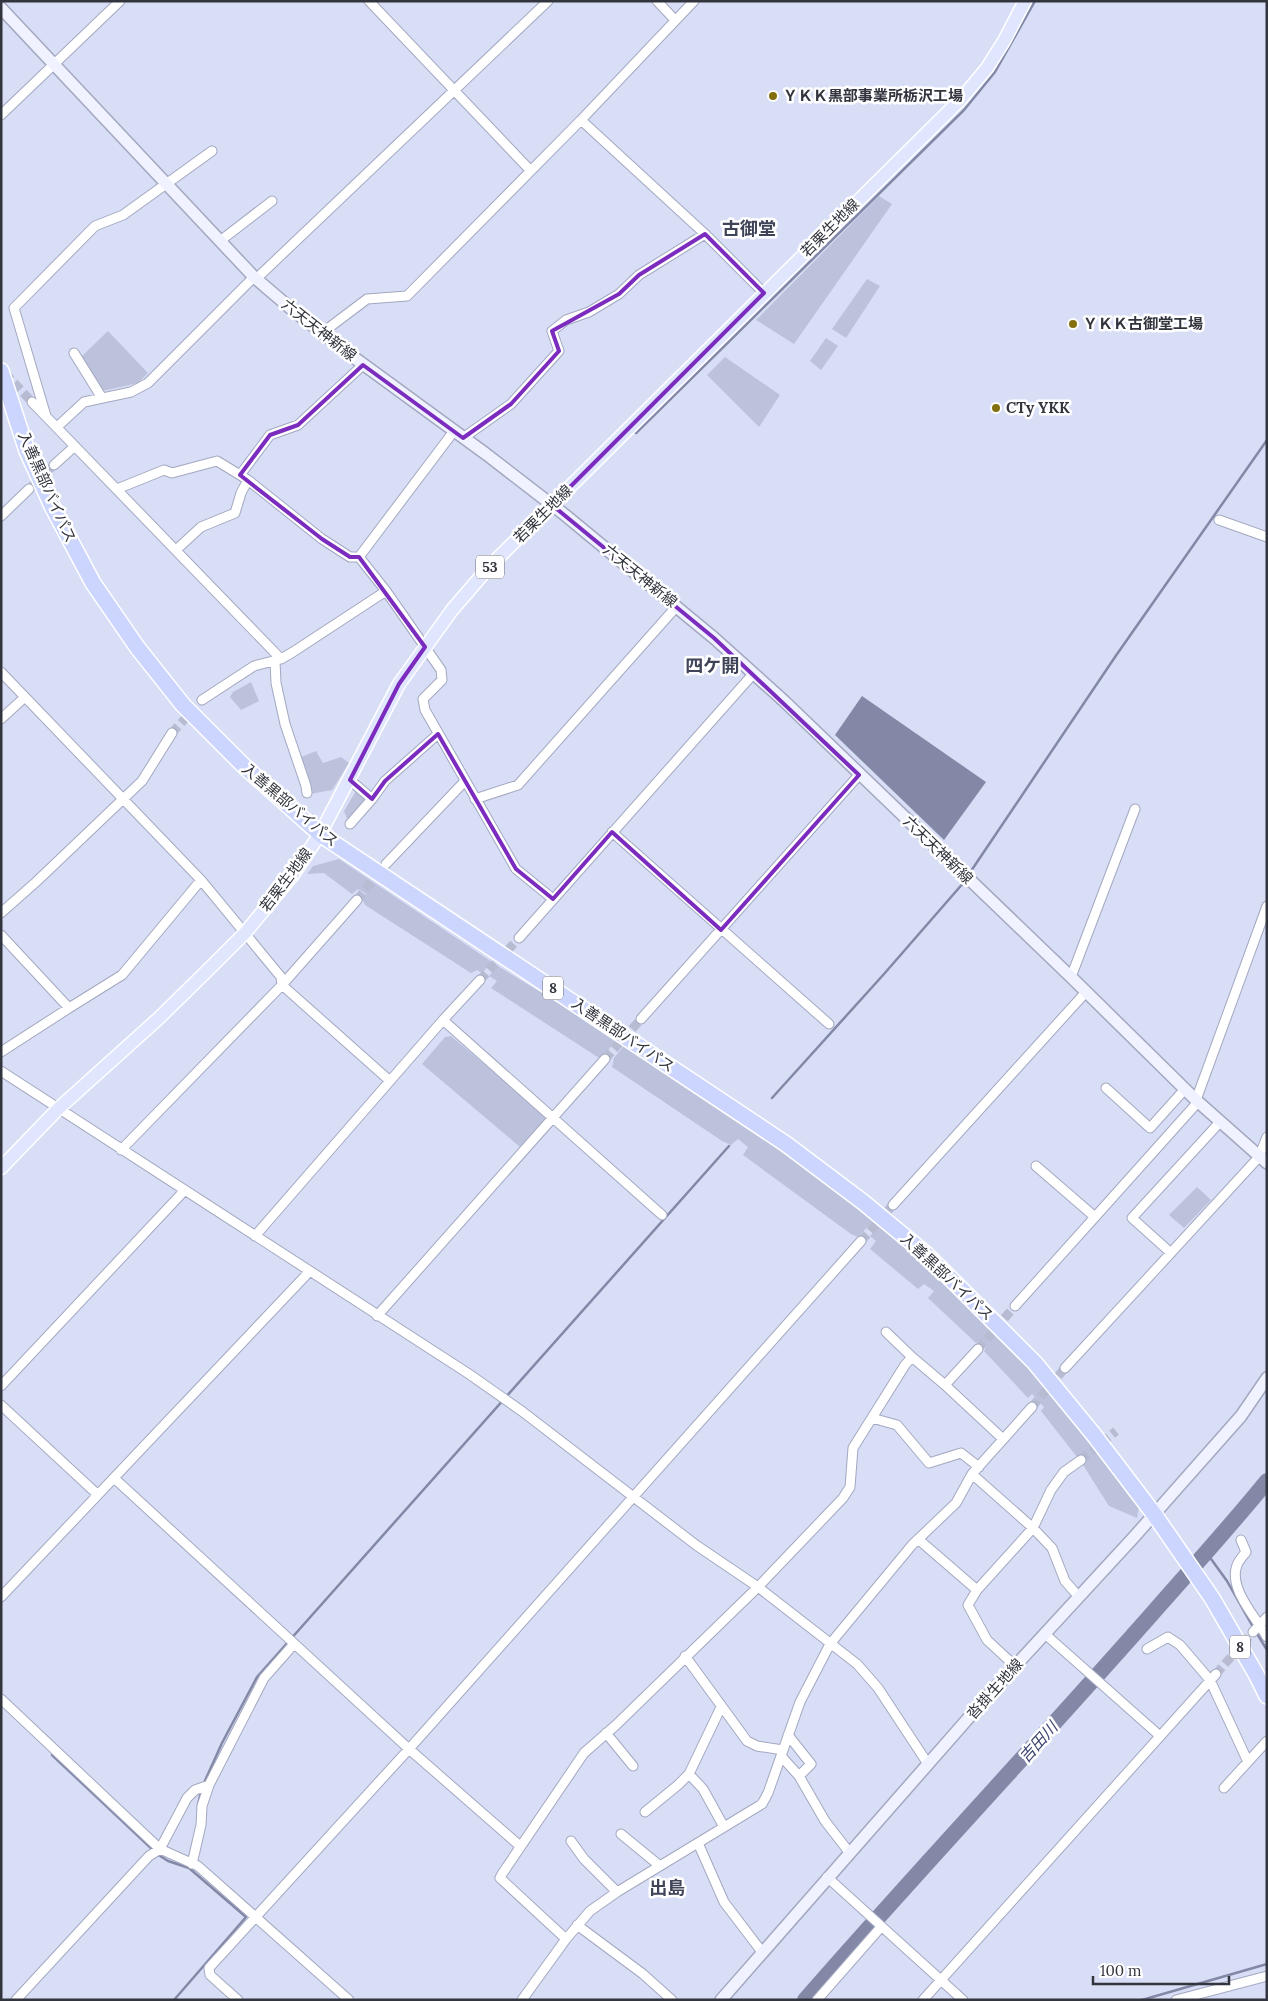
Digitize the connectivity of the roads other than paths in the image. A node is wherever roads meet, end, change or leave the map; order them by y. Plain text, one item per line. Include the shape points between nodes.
1 (120, 1) edge
2 (369, 1) edge
3 (548, 1) edge
4 (657, 1) edge
5 (694, 1) edge
6 (1025, 1) edge
7 (1, 8) edge
8 (675, 20) junction
9 (53, 65) junction
10 (454, 89) junction
11 (1, 116) edge
12 (581, 120) junction
13 (212, 152) dead end
14 (530, 170) junction
15 (166, 184) junction
16 (272, 201) dead end
17 (705, 234) junction
18 (220, 241) junction
19 (255, 278) junction
20 (764, 293) junction
21 (322, 333) junction
22 (74, 353) dead end
23 (363, 364) junction
24 (1, 371) edge
25 (102, 398) junction
26 (32, 402) tunnel mouth
27 (46, 416) junction
28 (57, 427) junction
29 (454, 431) junction
30 (464, 438) junction
31 (75, 446) junction
32 (54, 465) tunnel mouth
33 (244, 478) junction
34 (29, 489) tunnel mouth
35 (117, 489) junction
36 (552, 505) junction
37 (1, 516) edge
38 (1218, 520) dead end
39 (1267, 537) edge
40 (176, 550) junction
41 (359, 557) junction
42 (386, 591) junction
43 (677, 606) junction
44 (425, 647) junction
45 (278, 660) junction
46 (1, 672) edge
47 (754, 673) junction
48 (25, 697) junction
49 (202, 700) tunnel mouth
50 (1, 719) edge
51 (172, 733) tunnel mouth
52 (438, 734) junction
53 (859, 775) junction
54 (350, 780) junction
55 (465, 781) junction
56 (306, 793) dead end
57 (372, 799) junction
58 (476, 799) junction
59 (124, 800) junction
60 (1135, 809) dead end
61 (350, 824) dead end
62 (612, 832) junction
63 (320, 834) junction
64 (386, 864) tunnel mouth
65 (201, 880) junction
66 (553, 899) junction
67 (357, 900) tunnel mouth
68 (1266, 909) edge
69 (1, 913) edge
70 (721, 930) junction
71 (245, 933) junction
72 (1, 936) edge
73 (519, 938) tunnel mouth
74 (1071, 977) junction
75 (480, 980) tunnel mouth
76 (282, 985) junction
77 (1086, 992) junction
78 (69, 1008) junction
79 (641, 1019) tunnel mouth
80 (443, 1020) junction
81 (829, 1024) dead end
82 (1, 1052) edge
83 (605, 1059) tunnel mouth
84 (1, 1071) edge
85 (390, 1081) junction
86 (1106, 1088) dead end
87 (1185, 1089) junction
88 (1197, 1101) junction
89 (58, 1109) junction
90 (554, 1118) junction
91 (1220, 1122) junction
92 (1267, 1137) edge
93 (122, 1150) junction
94 (1263, 1160) edge
95 (1036, 1166) dead end
96 (1, 1168) edge
97 (185, 1190) junction
98 (893, 1205) tunnel mouth
99 (662, 1215) dead end
100 (1095, 1217) junction
101 (255, 1236) junction
102 (861, 1241) tunnel mouth
103 (1170, 1253) junction
104 (310, 1271) junction
105 (1016, 1306) tunnel mouth
106 (377, 1316) junction
107 (886, 1332) dead end
108 (978, 1349) tunnel mouth
109 (912, 1357) junction
110 (1065, 1368) tunnel mouth
111 (1267, 1378) edge
112 (945, 1385) junction
113 (1, 1386) edge
114 (1, 1405) edge
115 (1032, 1406) tunnel mouth
116 (872, 1418) junction
117 (1003, 1439) junction
118 (1080, 1460) tunnel mouth
119 (979, 1467) junction
120 (972, 1474) junction
121 (114, 1478) junction
122 (97, 1494) junction
123 (634, 1496) junction
124 (1154, 1514) junction
125 (1033, 1528) junction
126 (918, 1539) junction
127 (1241, 1540) dead end
128 (758, 1587) junction
129 (977, 1590) junction
130 (1, 1597) edge
131 (1079, 1597) junction
132 (1267, 1617) edge
133 (1260, 1624) junction
134 (1253, 1632) tunnel mouth
135 (1045, 1634) junction
136 (1267, 1636) edge
137 (294, 1644) junction
138 (830, 1644) junction
139 (1147, 1649) dead end
140 (685, 1656) junction
141 (1016, 1666) junction
142 (1213, 1677) junction
143 (1267, 1696) edge
144 (1, 1699) edge
145 (721, 1707) junction
146 (606, 1733) junction
147 (788, 1735) junction
148 (1160, 1736) junction
149 (1267, 1741) edge
150 (409, 1749) junction
151 (782, 1753) junction
152 (1248, 1762) junction
153 (928, 1764) junction
154 (633, 1766) dead end
155 (689, 1774) junction
156 (799, 1776) junction
157 (209, 1785) junction
158 (1224, 1788) dead end
159 (645, 1812) dead end
160 (724, 1827) junction
161 (621, 1834) dead end
162 (571, 1841) dead end
163 (698, 1843) junction
164 (520, 1846) junction
165 (160, 1849) junction
166 (849, 1852) junction
167 (192, 1864) junction
168 (660, 1866) junction
169 (827, 1877) junction
170 (617, 1892) junction
171 (256, 1917) junction
172 (577, 1925) junction
173 (881, 1927) junction
174 (566, 1939) junction
175 (762, 1952) junction
176 (1267, 1976) edge
177 (942, 1980) junction
178 (16, 2000) edge
179 (238, 2000) edge
180 (350, 2000) edge
181 (522, 2000) edge
182 (672, 2000) edge
183 (721, 2000) edge
184 (816, 2000) edge
185 (923, 2000) edge
186 (963, 2000) edge
187 (1176, 2000) edge

1 - 9 street
2 - 10 street
3 - 10 street
4 - 8 street
5 - 8 street
6 - 20 main road, 若栗生地線 / 53 via 987,68 961,99
7 - 9 main road, 六天天神新線
8 - 12 street
9 - 11 street
9 - 15 main road, 六天天神新線
10 - 14 street
10 - 19 street
12 - 14 street
12 - 17 street
13 - 15 street
14 - 21 street via 407,296 367,299
15 - 18 main road, 六天天神新線
15 - 27 street via 123,214 96,226 14,308
16 - 18 street
17 - 20 street
17 - 30 street via 639,276 619,294 589,312 566,320 552,331 558,352 511,404
18 - 19 main road, 六天天神新線
19 - 21 main road, 六天天神新線
19 - 25 street via 148,383 131,392
20 - 36 main road, 若栗生地線 / 53
21 - 23 main road, 六天天神新線
22 - 25 street
23 - 29 main road, 六天天神新線
23 - 33 street via 298,424 270,435
24 - 63 highway, 入善黒部バイパス / 8 via 27,451 93,584 183,705 245,768
25 - 28 street via 84,402
26 - 27 street
27 - 28 street
28 - 31 street
29 - 30 main road, 六天天神新線
29 - 41 street
30 - 36 main road, 六天天神新線
31 - 32 street
31 - 35 street
33 - 35 street via 217,461 172,473 164,470
33 - 40 street via 235,513 201,526
33 - 41 street via 322,539 350,557
34 - 37 street
35 - 40 street
36 - 43 main road, 六天天神新線
36 - 44 main road, 若栗生地線 / 53 via 490,566
38 - 39 street
40 - 45 street
41 - 42 street
42 - 44 street
42 - 45 street
43 - 47 main road, 六天天神新線
43 - 58 street via 518,785
44 - 52 street via 441,670 442,680 423,699
44 - 54 main road, 若栗生地線 / 53 via 399,684
45 - 49 street via 254,666
45 - 56 street via 280,705
46 - 48 street
47 - 53 main road, 六天天神新線
47 - 62 street
48 - 50 street
48 - 59 street
51 - 59 street via 152,768
52 - 55 street
52 - 57 street via 385,781
53 - 70 street
53 - 74 main road, 六天天神新線
54 - 57 street
54 - 63 main road, 若栗生地線 / 53
55 - 58 street
55 - 64 street
57 - 61 street
58 - 66 street via 516,869
59 - 65 street
59 - 69 street
60 - 74 street
62 - 66 street
62 - 70 street
63 - 71 main road, 若栗生地線 / 53 via 292,876
63 - 124 highway, 入善黒部バイパス / 8 via 786,1144 863,1202 927,1255 1035,1363
65 - 71 street
65 - 78 street via 122,975
66 - 73 street
67 - 76 street
68 - 88 street
70 - 79 street
70 - 81 street
71 - 76 street via 281,977
71 - 89 main road, 若栗生地線 / 53 via 159,1018
72 - 78 street
74 - 77 main road, 六天天神新線
75 - 80 street
76 - 85 street
76 - 93 street
77 - 87 main road, 六天天神新線
77 - 98 street
78 - 82 street
80 - 85 street
80 - 90 street
83 - 90 street
84 - 89 street
85 - 101 street
86 - 87 street via 1150,1128
87 - 88 main road, 六天天神新線
88 - 91 main road, 六天天神新線
88 - 100 street
89 - 93 street
89 - 96 main road, 若栗生地線 / 53
90 - 99 street
90 - 106 street
91 - 94 main road, 六天天神新線
91 - 103 street via 1132,1218
92 - 94 street
93 - 97 street
94 - 103 street
95 - 100 street
97 - 101 street
97 - 113 street
100 - 105 street
101 - 104 street
102 - 123 street
103 - 110 street
104 - 106 street
104 - 121 street
106 - 123 street via 469,1374
107 - 109 street
108 - 112 street
109 - 112 street
109 - 116 street
111 - 124 main road, 沓掛生地線 via 1241,1416
112 - 117 street
114 - 122 street
115 - 117 street
116 - 119 street via 896,1425 929,1463 961,1453
116 - 128 street via 853,1448 850,1487 843,1498
117 - 119 street
118 - 125 street via 1064,1472 1051,1490
119 - 120 street
120 - 125 street
120 - 126 street via 956,1503
121 - 122 street
121 - 137 street
122 - 130 street
123 - 128 street via 696,1545
123 - 150 street
124 - 131 main road, 沓掛生地線
124 - 143 highway, 入善黒部バイパス / 8 via 1212,1598
125 - 129 street
125 - 131 street via 1052,1548 1065,1581
126 - 129 street
126 - 138 street
127 - 133 street via 1246,1552 1237,1566 1236,1581 1239,1592
128 - 138 street
128 - 140 street
129 - 141 street via 968,1605 987,1640
131 - 135 main road, 沓掛生地線
132 - 133 street
133 - 134 street
133 - 136 street
135 - 141 main road, 沓掛生地線
135 - 148 street
137 - 150 street
137 - 157 street via 264,1678
138 - 147 street via 800,1702
138 - 153 street via 857,1664 878,1688
139 - 142 street via 1168,1637
140 - 145 street
140 - 146 street
141 - 153 main road, 沓掛生地線
142 - 148 street
142 - 152 street
144 - 165 street
145 - 151 street via 747,1741
145 - 155 street
146 - 154 street
146 - 164 street via 584,1753
147 - 151 street
147 - 156 street via 811,1764
148 - 177 street
149 - 152 street
150 - 164 street
150 - 171 street
151 - 156 street
151 - 160 street via 762,1804
152 - 158 street
153 - 166 main road, 沓掛生地線
155 - 159 street
155 - 160 street via 703,1788
156 - 166 street via 825,1821
157 - 165 street via 195,1790 187,1798
157 - 167 street
160 - 163 street
161 - 168 street
162 - 170 street via 584,1860
163 - 168 street
163 - 175 street via 724,1902
164 - 174 street via 500,1878
165 - 167 street
165 - 178 street via 149,1856
166 - 169 main road, 沓掛生地線
167 - 171 street
168 - 170 street
169 - 173 street
169 - 175 main road, 沓掛生地線
170 - 172 street via 590,1911
171 - 179 street via 209,1968 210,1975
171 - 180 street
172 - 174 street
172 - 182 street
173 - 177 street
173 - 184 street
174 - 181 street
175 - 183 main road, 沓掛生地線
176 - 187 street
177 - 185 street
177 - 186 street

